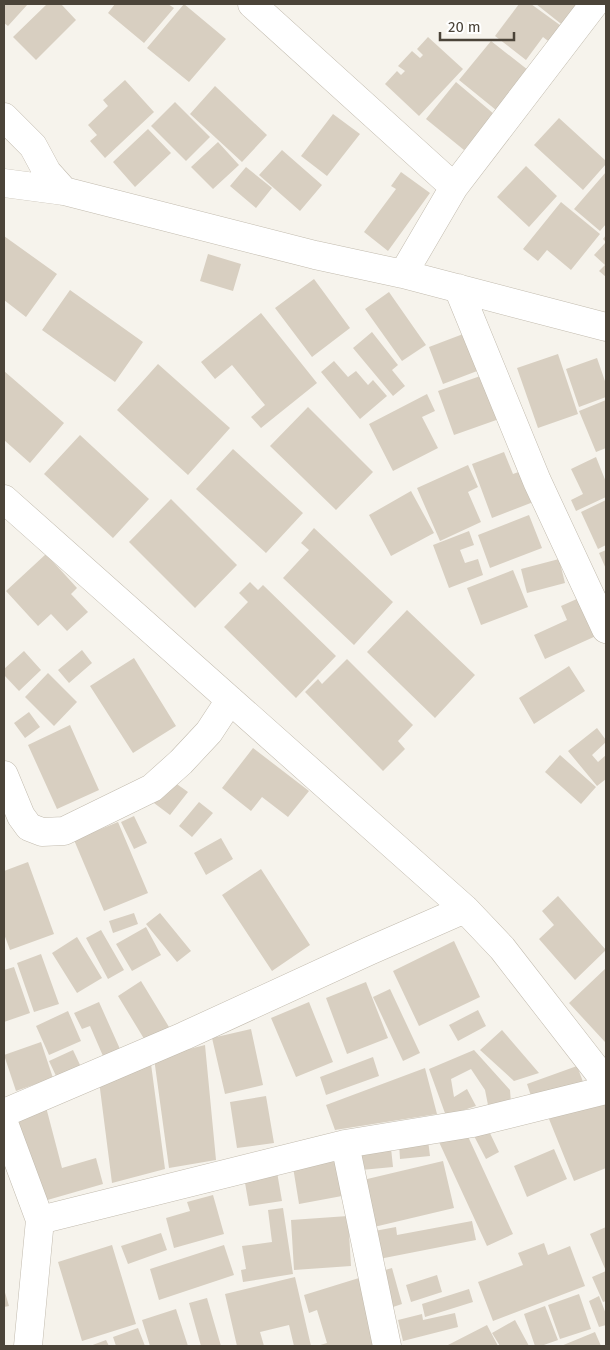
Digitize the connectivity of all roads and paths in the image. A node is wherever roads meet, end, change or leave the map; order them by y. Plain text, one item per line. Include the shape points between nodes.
1 (252, 4) edge
2 (594, 4) edge
3 (4, 117) edge
4 (4, 183) edge
5 (454, 186) junction
6 (64, 191) junction
7 (403, 274) junction
8 (458, 288) junction
9 (604, 330) edge
10 (4, 500) edge
11 (606, 629) edge
12 (230, 700) junction
13 (4, 775) edge
14 (465, 909) junction
15 (606, 1082) edge
16 (606, 1090) edge
17 (4, 1113) edge
18 (4, 1123) edge
19 (345, 1144) junction
20 (40, 1220) junction
21 (28, 1346) edge
22 (387, 1346) edge

1 - 5 street
2 - 5 street
3 - 6 street via 34,146 47,172
4 - 6 street
5 - 7 street
6 - 7 street
7 - 8 street
8 - 9 street
8 - 11 street via 537,481
10 - 12 street
12 - 13 street via 209,732 152,788 64,830 42,832 29,827
12 - 14 street
14 - 15 street via 502,948
14 - 17 street
16 - 19 street via 473,1123
18 - 20 street
19 - 20 street
19 - 22 street
20 - 21 street

